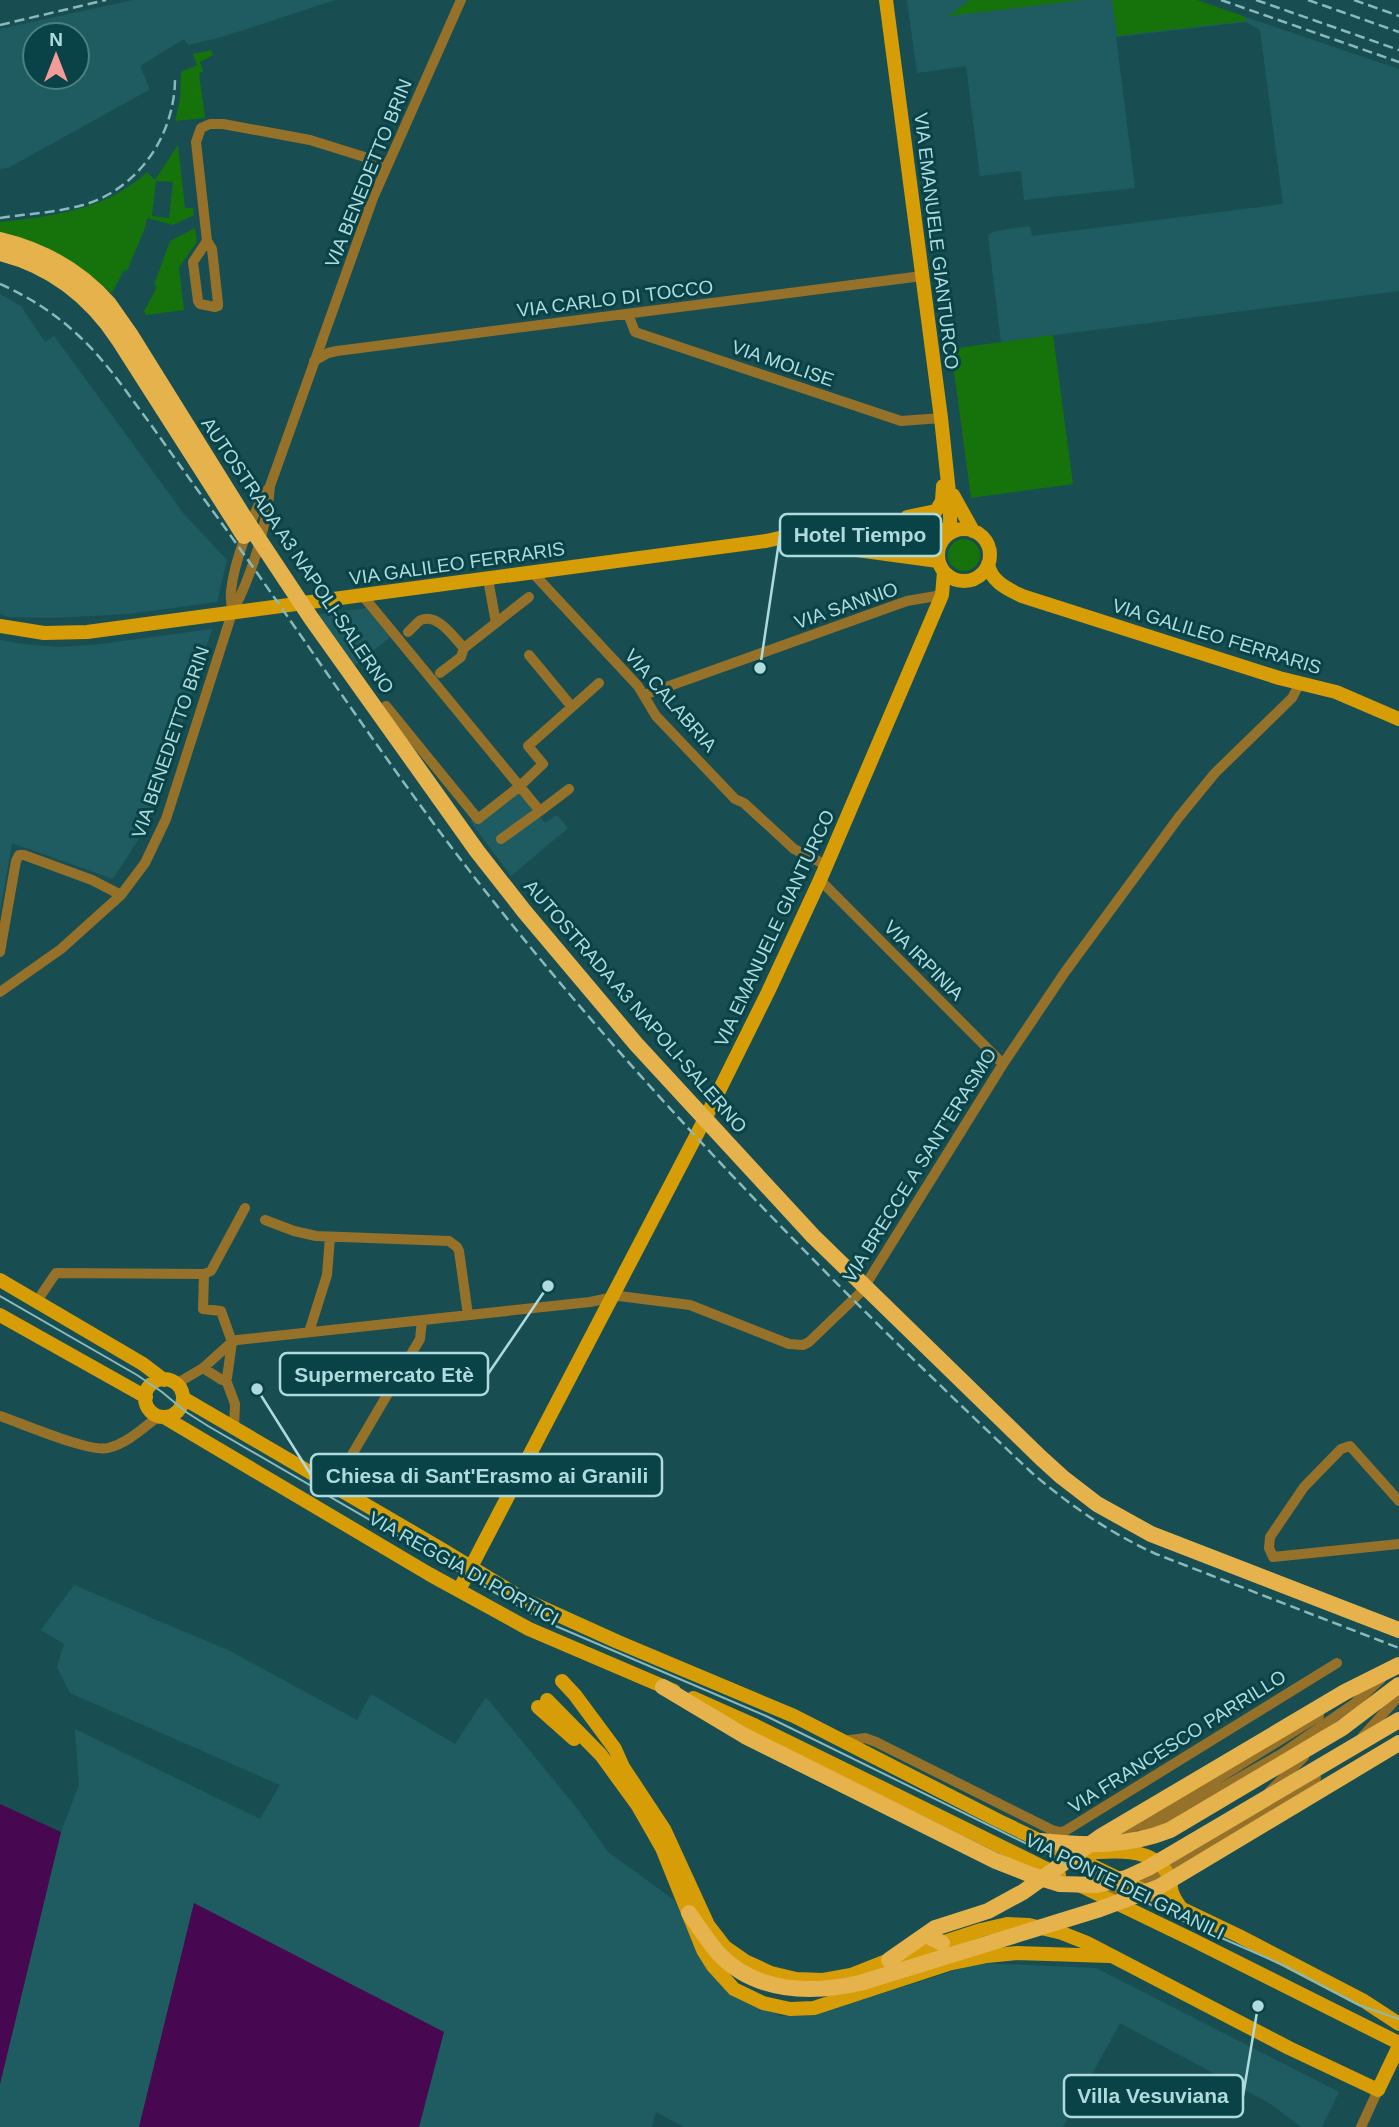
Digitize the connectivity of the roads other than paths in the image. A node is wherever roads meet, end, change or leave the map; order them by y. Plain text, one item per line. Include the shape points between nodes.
1 (461, 0) edge
2 (886, 0) edge
3 (387, 164) junction
4 (0, 240) edge
5 (207, 242) junction
6 (0, 253) edge
7 (922, 276) junction
8 (628, 314) junction
9 (314, 361) junction
10 (941, 418) junction
11 (944, 456) junction
12 (949, 488) junction
13 (898, 520) junction
14 (242, 523) junction
15 (876, 523) junction
16 (973, 531) junction
17 (950, 533) junction
18 (795, 535) junction
19 (882, 553) junction
20 (988, 564) junction
21 (941, 567) junction
22 (532, 572) junction
23 (488, 579) junction
24 (964, 581) junction
25 (942, 595) junction
26 (363, 596) junction
27 (1022, 596) junction
28 (529, 597) dead end
29 (232, 613) junction
30 (496, 623) junction
31 (0, 626) edge
32 (408, 632) dead end
33 (464, 648) junction
34 (529, 655) dead end
35 (440, 673) dead end
36 (599, 683) dead end
37 (1300, 683) junction
38 (644, 695) junction
39 (386, 706) dead end
40 (572, 707) junction
41 (1399, 719) edge
42 (520, 786) junction
43 (569, 789) dead end
44 (540, 811) junction
45 (501, 839) dead end
46 (826, 865) junction
47 (820, 880) junction
48 (121, 895) junction
49 (0, 952) edge
50 (0, 992) edge
51 (1003, 1064) junction
52 (245, 1208) dead end
53 (265, 1220) dead end
54 (330, 1237) junction
55 (204, 1274) junction
56 (0, 1280) edge
57 (611, 1298) junction
58 (37, 1301) junction
59 (0, 1315) edge
60 (468, 1315) junction
61 (422, 1321) junction
62 (309, 1332) junction
63 (232, 1342) junction
64 (203, 1368) junction
65 (226, 1380) junction
66 (170, 1382) junction
67 (146, 1397) junction
68 (183, 1398) junction
69 (0, 1416) edge
70 (162, 1417) junction
71 (234, 1429) junction
72 (332, 1487) junction
73 (1399, 1501) edge
74 (1399, 1544) edge
75 (471, 1567) junction
76 (459, 1590) junction
77 (1354, 1617) junction
78 (1399, 1630) edge
79 (1399, 1639) edge
80 (1337, 1663) dead end
81 (1399, 1664) edge
82 (1379, 1681) junction
83 (1399, 1686) edge
84 (663, 1687) junction
85 (1399, 1696) edge
86 (1399, 1720) edge
87 (579, 1721) junction
88 (843, 1741) junction
89 (1399, 1743) edge
90 (833, 1764) joint
91 (619, 1770) junction
92 (1100, 1838) junction
93 (1041, 1841) junction
94 (1120, 1843) junction
95 (1076, 1854) junction
96 (996, 1861) junction
97 (1170, 1877) junction
98 (1152, 1879) junction
99 (1132, 1898) junction
100 (1182, 1909) junction
101 (689, 1913) junction
102 (981, 1930) junction
103 (939, 1935) junction
104 (1114, 1956) junction
105 (889, 1959) joint
106 (948, 1964) junction
107 (1385, 2015) junction
108 (1399, 2024) edge
109 (1399, 2044) edge
110 (1378, 2090) junction
111 (1361, 2127) edge

1 - 3 street, VIA BENEDETTO BRIN
2 - 7 main road, VIA EMANUELE GIANTURCO
3 - 5 street via 310,140 223,124 205,126 196,142
3 - 9 street, VIA BENEDETTO BRIN
4 - 14 highway, AUTOSTRADA A3 NAPOLI-SALERNO via 56,261 109,304
5 - 5 street via 193,262 198,301 215,307 212,249
6 - 14 highway, AUTOSTRADA A3 NAPOLI-SALERNO via 52,273 98,310
7 - 8 street, VIA CARLO DI TOCCO
7 - 10 main road, VIA EMANUELE GIANTURCO
8 - 9 street, VIA CARLO DI TOCCO via 337,351
8 - 10 street, VIA MOLISE via 635,332 901,421
9 - 29 street, VIA BENEDETTO BRIN via 238,562
10 - 11 main road, VIA EMANUELE GIANTURCO
11 - 12 main road, VIA EMANUELE GIANTURCO
11 - 13 main road via 939,507 932,513
12 - 16 main road, VIA EMANUELE GIANTURCO
12 - 17 main road, VIA EMANUELE GIANTURCO
13 - 15 main road, VIA GALILEO FERRARIS
13 - 17 main road, VIA GALILEO FERRARIS
14 - 77 highway, AUTOSTRADA A3 NAPOLI-SALERNO via 433,805 509,906 605,1022 859,1289 1033,1451 1097,1504 1172,1544
15 - 18 main road, VIA GALILEO FERRARIS
15 - 19 main road via 863,532 861,541
16 - 17 main road
16 - 20 main road via 987,545
17 - 21 main road via 940,545
18 - 19 main road, VIA GALILEO FERRARIS
18 - 22 main road, VIA GALILEO FERRARIS
19 - 21 main road, VIA GALILEO FERRARIS
20 - 24 main road via 981,575
20 - 27 main road, VIA GALILEO FERRARIS via 995,579
21 - 24 main road
21 - 25 main road, VIA EMANUELE GIANTURCO
22 - 23 main road, VIA GALILEO FERRARIS
22 - 38 street, VIA CALABRIA
23 - 26 main road, VIA GALILEO FERRARIS
23 - 30 street
24 - 25 main road, VIA EMANUELE GIANTURCO
24 - 27 main road, VIA GALILEO FERRARIS
25 - 38 street, VIA SANNIO via 907,601
25 - 46 main road, VIA EMANUELE GIANTURCO
26 - 29 main road, VIA GALILEO FERRARIS
26 - 42 street
27 - 37 main road, VIA GALILEO FERRARIS
28 - 30 street
29 - 31 main road, VIA GALILEO FERRARIS via 71,633
29 - 48 street, VIA BENEDETTO BRIN via 166,819 145,863
30 - 33 street
32 - 33 street via 431,619 442,624
33 - 35 street via 461,657
34 - 40 street
36 - 40 street
37 - 41 main road, VIA GALILEO FERRARIS via 1336,692
37 - 51 street, VIA BRECCE A SANT'ERASMO via 1292,698 1215,773 1179,817
38 - 46 street, VIA CALABRIA via 656,716 735,799 794,849
39 - 42 street via 478,818
40 - 42 street via 528,746 543,764
42 - 44 street
43 - 44 street
44 - 45 street
46 - 47 main road, VIA EMANUELE GIANTURCO
47 - 51 street, VIA IRPINIA
47 - 57 main road, VIA EMANUELE GIANTURCO via 731,1068
48 - 49 street via 19,855
48 - 50 street, VIA BENEDETTO BRIN via 61,950
51 - 57 street, VIA BRECCE A SANT'ERASMO via 869,1281 809,1342 789,1344 690,1304
52 - 55 street via 211,1271
53 - 54 street via 306,1235
54 - 60 street via 454,1243
54 - 62 street via 327,1275
55 - 58 street via 56,1273
55 - 63 street via 203,1309 221,1311
56 - 58 main road
57 - 60 street, VIA BRECCE A SANT'ERASMO
57 - 75 main road, VIA EMANUELE GIANTURCO
58 - 66 main road
59 - 67 main road
60 - 61 street, VIA BRECCE A SANT'ERASMO
61 - 62 street, VIA BRECCE A SANT'ERASMO
61 - 72 street via 421,1339
62 - 63 street, VIA BRECCE A SANT'ERASMO
63 - 64 street
63 - 65 street
64 - 65 street
64 - 66 street
65 - 71 street via 235,1404
66 - 67 main road via 152,1384
66 - 68 main road
67 - 70 main road via 150,1411
68 - 70 main road via 177,1412
68 - 71 main road, VIA REGGIA DI PORTICI
69 - 70 street via 99,1449 117,1445
70 - 76 main road, VIA REGGIA DI PORTICI
71 - 72 main road, VIA REGGIA DI PORTICI
72 - 75 main road, VIA REGGIA DI PORTICI
73 - 74 street via 1350,1446 1341,1449 1304,1487 1270,1537 1269,1548 1273,1557
75 - 76 main road, VIA EMANUELE GIANTURCO
75 - 88 main road, VIA REGGIA DI PORTICI via 549,1612
76 - 84 main road, VIA REGGIA DI PORTICI via 529,1629
77 - 78 highway, AUTOSTRADA A3 NAPOLI-SALERNO
77 - 79 highway, AUTOSTRADA A3 NAPOLI-SALERNO
80 - 88 street, VIA FRANCESCO PARRILLO via 1060,1832 876,1742 865,1738
81 - 82 street
81 - 92 highway
82 - 92 street via 1159,1815
82 - 94 street via 1281,1754 1171,1819
83 - 94 highway via 1342,1728 1180,1825 1147,1839
83 - 97 street via 1332,1733 1245,1819 1181,1860
84 - 90 main road, VIA REGGIA DI PORTICI
84 - 96 highway via 760,1744
85 - 98 street via 1340,1759 1308,1783
86 - 96 highway via 1126,1878 1097,1885 1060,1884
87 - 91 main road via 601,1755
87 - 91 main road via 542,1703
87 - 91 main road via 560,1684 590,1714 615,1749
88 - 93 main road, VIA PONTE DEI GRANILI
89 - 99 highway via 1182,1875
90 - 109 main road, VIA PONTE DEI GRANILI
91 - 101 main road via 662,1848
91 - 105 main road via 664,1829 708,1925 725,1947 771,1973 796,1979 851,1975
92 - 95 highway
93 - 94 highway
93 - 100 main road, VIA PONTE DEI GRANILI
95 - 97 main road via 1137,1853 1152,1858
95 - 103 highway via 1023,1892
96 - 98 street via 1030,1880 1067,1891 1116,1890
97 - 100 main road via 1174,1898
98 - 99 street
99 - 101 highway via 860,1983 819,1990 778,1987 742,1972 719,1954
100 - 107 main road, VIA PONTE DEI GRANILI
101 - 106 main road via 703,1950 734,1989 762,2003 790,2009 814,2008
102 - 103 main road
102 - 104 main road via 1029,1925 1062,1933
102 - 106 main road
103 - 105 highway
104 - 106 main road via 1017,1954
104 - 110 main road
107 - 108 main road, VIA PONTE DEI GRANILI
107 - 109 main road
109 - 110 main road
110 - 111 street

